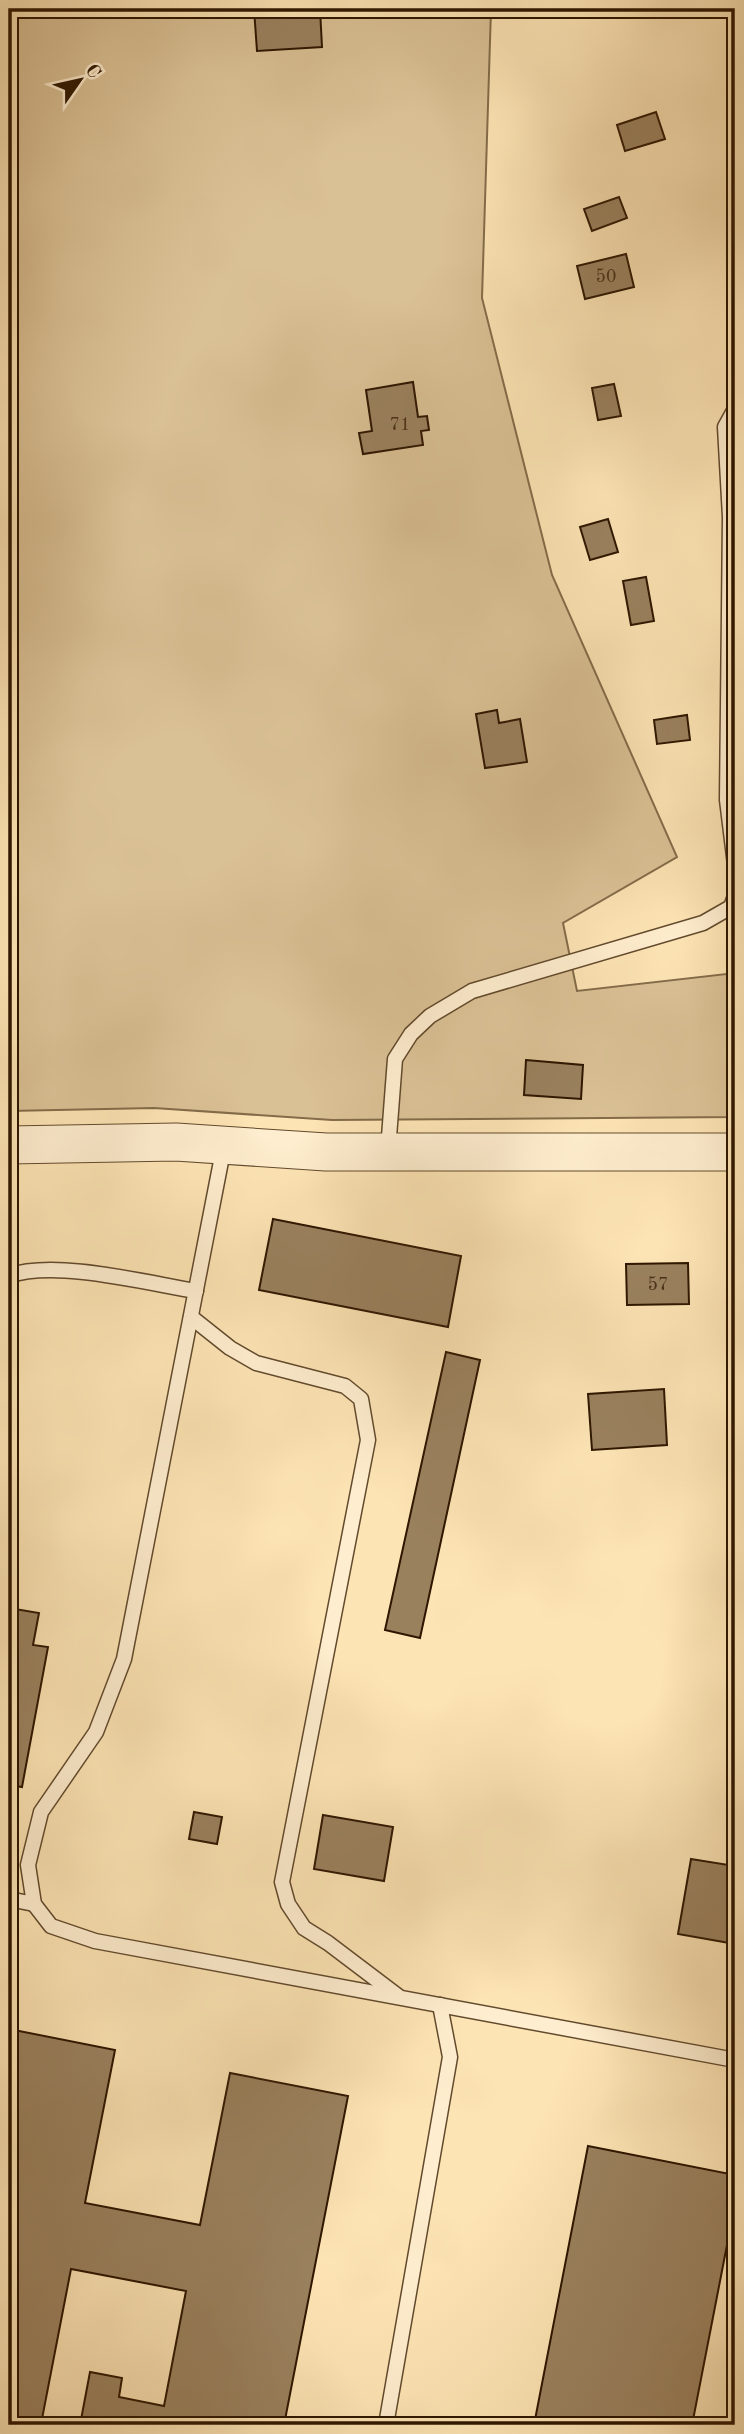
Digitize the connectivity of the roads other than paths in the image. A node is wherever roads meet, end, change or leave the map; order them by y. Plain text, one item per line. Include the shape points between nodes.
1 (724, 9) edge
2 (735, 11) edge
3 (735, 409) edge
4 (735, 865) edge
5 (734, 903) edge
6 (9, 1145) edge
7 (224, 1145) junction
8 (388, 1151) junction
9 (735, 1152) edge
10 (9, 1276) edge
11 (196, 1291) junction
12 (191, 1317) junction
13 (9, 1899) edge
14 (34, 1904) junction
15 (399, 1997) junction
16 (440, 2005) junction
17 (735, 2060) edge
18 (386, 2425) edge

1 - 2 lane
3 - 4 lane via 725,427 730,517 727,800
5 - 8 lane via 703,923 472,991 429,1016 395,1059
6 - 7 street
7 - 8 street
7 - 11 lane
8 - 9 street
10 - 11 lane via 56,1269
11 - 12 lane
12 - 14 lane via 124,1659 96,1732 41,1812 28,1865
12 - 15 lane via 257,1363 345,1386 361,1399 368,1440 282,1882 288,1904 304,1928
13 - 14 lane
14 - 15 lane via 51,1926 94,1941
15 - 16 lane
16 - 17 lane
16 - 18 lane via 450,2057

